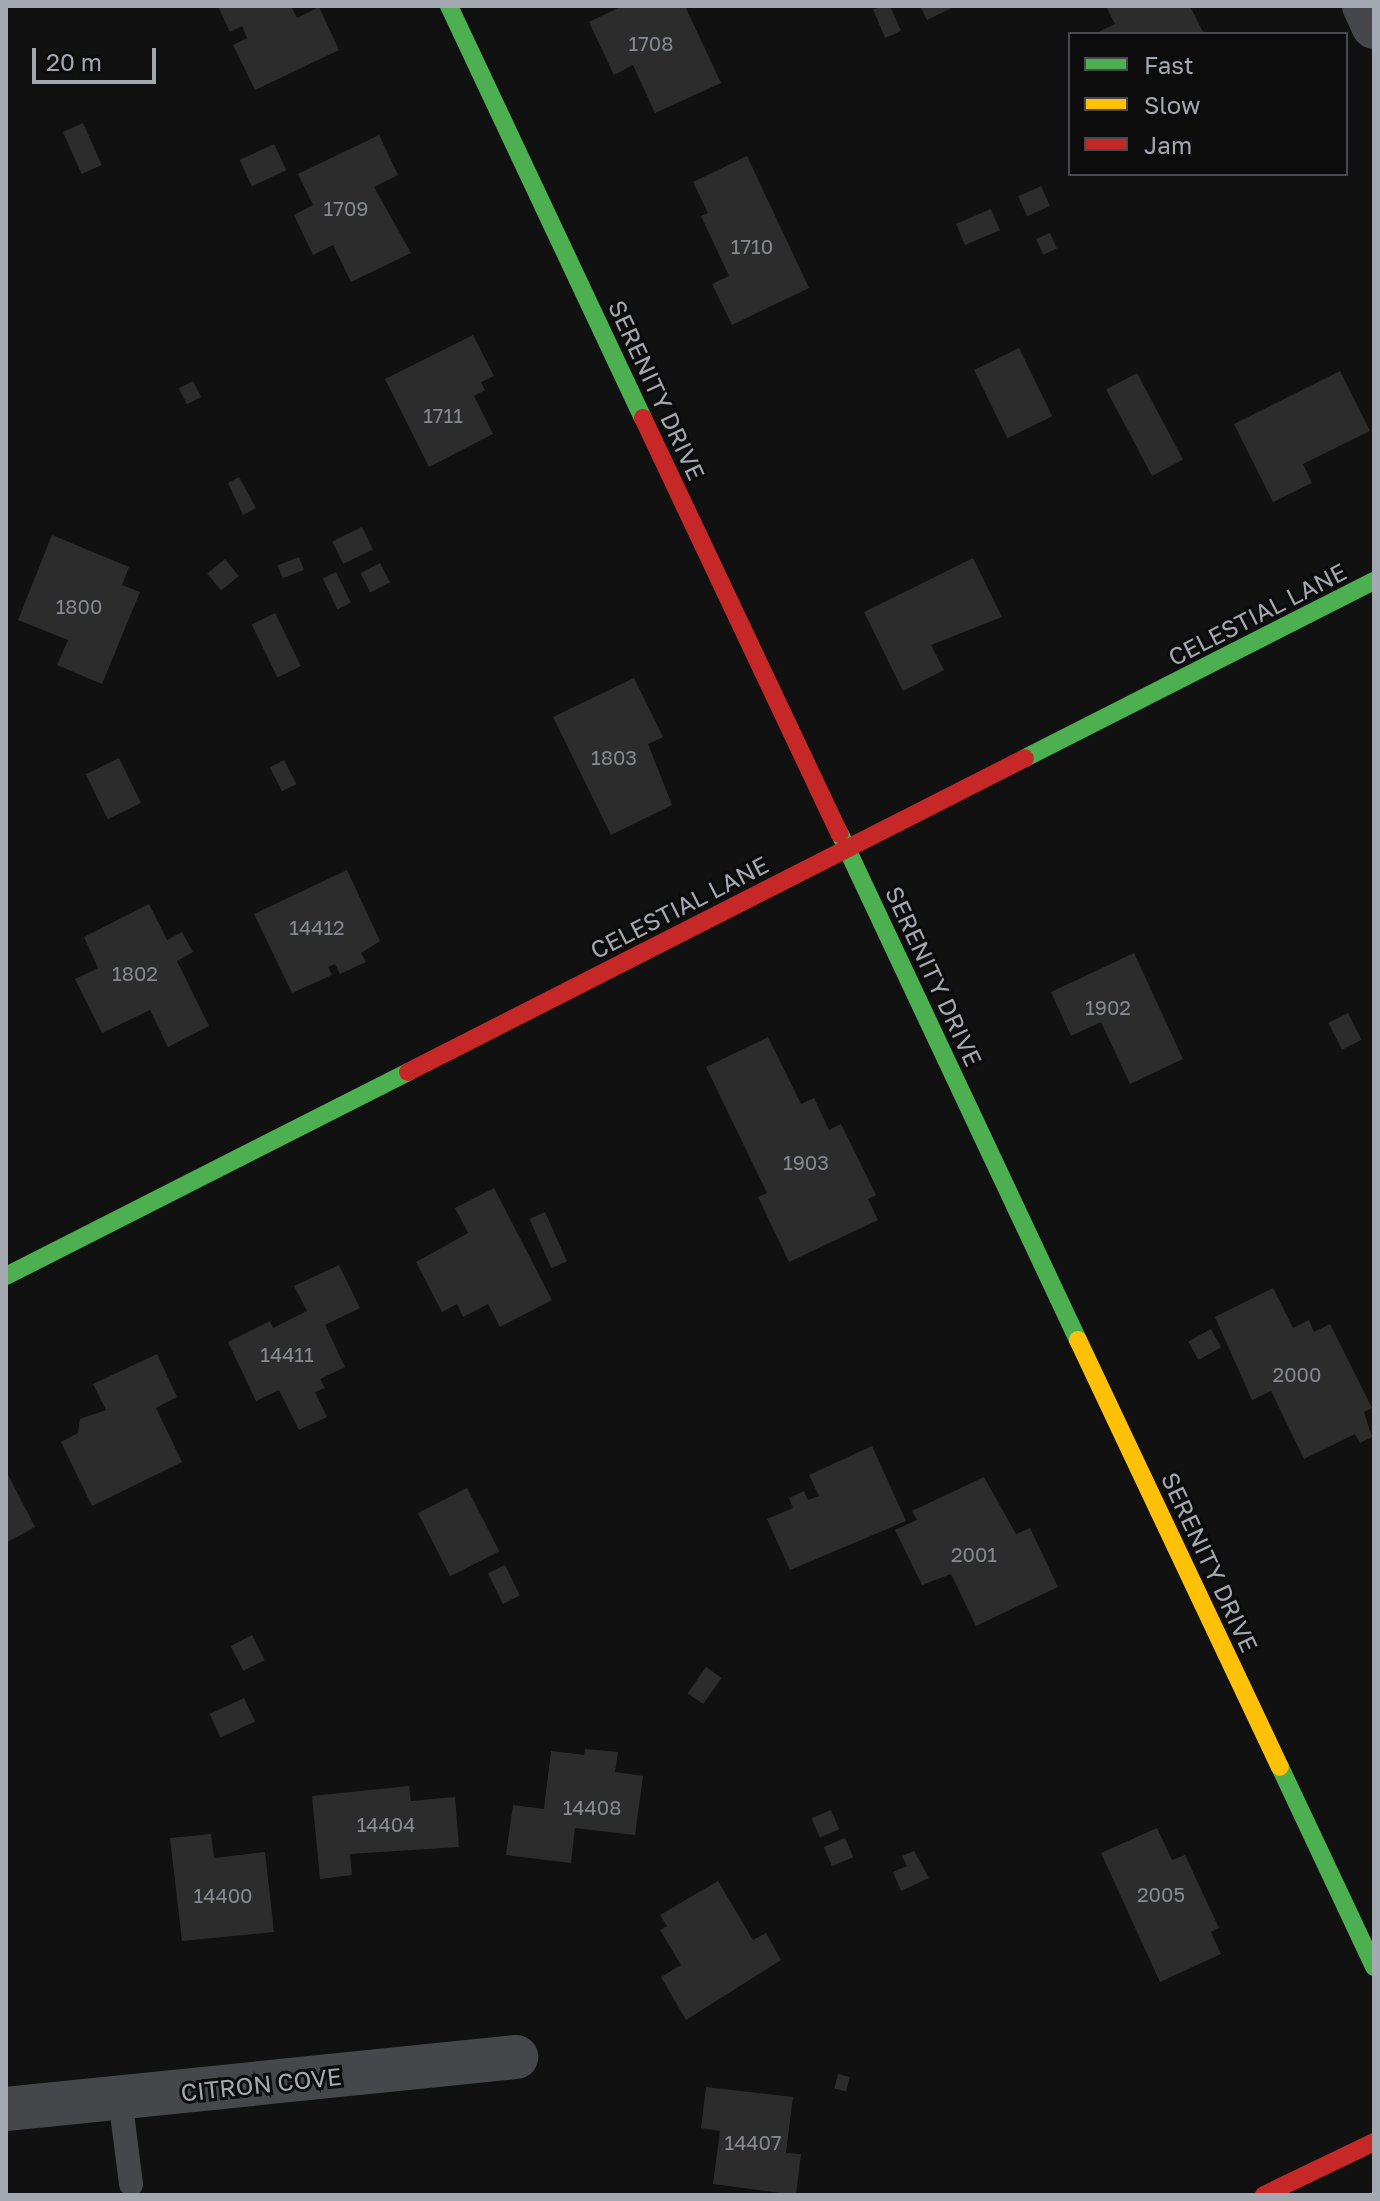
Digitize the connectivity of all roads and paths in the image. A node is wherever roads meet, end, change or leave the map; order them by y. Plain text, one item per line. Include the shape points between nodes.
1 (449, 6) edge
2 (1364, 6) edge
3 (1374, 27) edge
4 (1374, 581) edge
5 (848, 849) junction
6 (6, 1276) edge
7 (1374, 1967) edge
8 (516, 2057) dead end
9 (120, 2098) junction
10 (6, 2109) edge
11 (1374, 2142) edge
12 (133, 2191) edge
13 (1264, 2195) edge

1 - 5 street, SERENITY DRIVE
2 - 3 street
4 - 5 street, CELESTIAL LANE
5 - 6 street, CELESTIAL LANE
5 - 7 street, SERENITY DRIVE
8 - 9 street, CITRON COVE
9 - 10 street, CITRON COVE
9 - 12 lane
11 - 13 street

